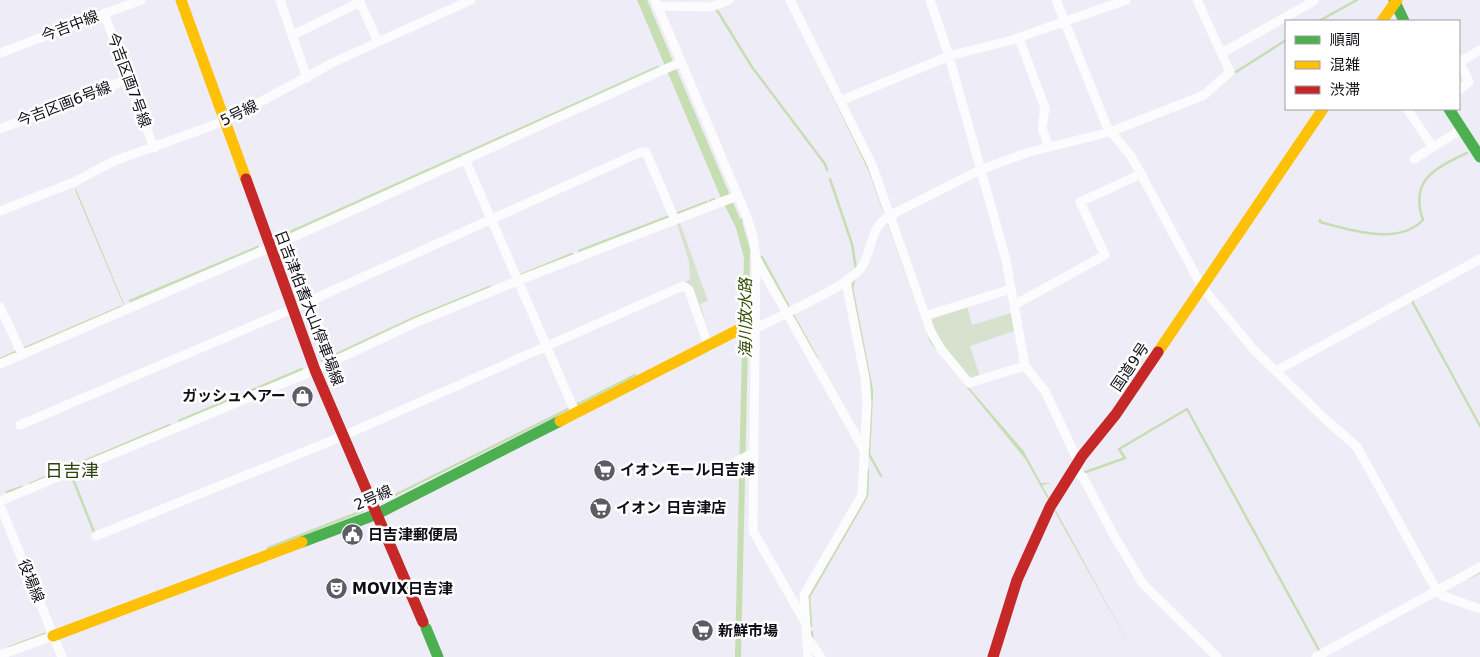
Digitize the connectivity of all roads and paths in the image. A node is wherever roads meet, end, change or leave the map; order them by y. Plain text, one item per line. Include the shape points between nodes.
1 (141, 0) edge
2 (181, 0) edge
3 (280, 0) edge
4 (471, 0) edge
5 (729, 0) edge
6 (790, 0) edge
7 (930, 0) edge
8 (1056, 0) edge
9 (1126, 0) edge
10 (1197, 0) edge
11 (363, 1) edge
12 (1314, 1) edge
13 (1395, 1) edge
14 (656, 3) edge
15 (104, 13) junction
16 (1383, 20) edge
17 (1404, 20) edge
18 (1065, 22) junction
19 (292, 35) junction
20 (1019, 38) junction
21 (378, 42) junction
22 (1480, 50) edge
23 (0, 53) edge
24 (1222, 53) junction
25 (949, 56) junction
26 (679, 63) junction
27 (307, 78) junction
28 (128, 79) junction
29 (1460, 89) edge
30 (840, 101) junction
31 (1322, 110) edge
32 (1408, 110) edge
33 (1450, 110) edge
34 (225, 120) junction
35 (0, 129) edge
36 (1462, 129) junction
37 (1110, 132) junction
38 (1434, 146) junction
39 (1049, 147) junction
40 (154, 148) junction
41 (1480, 157) edge
42 (464, 159) junction
43 (1414, 159) dead end
44 (980, 170) junction
45 (1141, 174) junction
46 (734, 197) junction
47 (0, 211) edge
48 (889, 216) junction
49 (491, 219) junction
50 (675, 220) junction
51 (269, 248) junction
52 (755, 256) junction
53 (1480, 259) edge
54 (517, 280) junction
55 (846, 282) junction
56 (1202, 287) junction
57 (1011, 289) junction
58 (1014, 305) junction
59 (0, 307) edge
60 (292, 309) junction
61 (787, 311) junction
62 (925, 316) junction
63 (749, 329) junction
64 (709, 347) junction
65 (546, 348) junction
66 (22, 354) junction
67 (0, 364) edge
68 (1025, 366) junction
69 (315, 370) junction
70 (1276, 371) junction
71 (576, 414) junction
72 (20, 425) dead end
73 (343, 436) junction
74 (864, 450) junction
75 (751, 454) junction
76 (737, 461) dead end
77 (1075, 466) junction
78 (0, 501) edge
79 (0, 505) edge
80 (377, 514) junction
81 (96, 536) dead end
82 (1480, 567) edge
83 (1437, 590) junction
84 (1480, 609) edge
85 (804, 622) junction
86 (53, 636) junction
87 (806, 636) junction
88 (0, 655) edge
89 (62, 657) edge
90 (438, 657) edge
91 (808, 657) edge
92 (821, 657) edge
93 (993, 657) edge
94 (1217, 657) edge
95 (1316, 657) edge

1 - 15 street, 今吉中線
2 - 34 main road, 日吉津伯耆大山停車場線
3 - 19 street
4 - 21 street, 5号線
5 - 14 street via 711,6
6 - 30 street
7 - 25 street
8 - 18 street
9 - 18 street
10 - 24 street
11 - 19 street
11 - 21 street
12 - 24 street
13 - 16 main road
13 - 17 main road
14 - 26 street
15 - 23 street, 今吉中線
15 - 28 street, 今吉区画7号線
18 - 20 street
18 - 37 street
19 - 27 street
20 - 25 street
20 - 39 street via 1045,108 1042,128
21 - 27 street, 5号線
22 - 29 street via 1463,60 1461,65 1469,82
24 - 37 street via 1230,72 1204,95
25 - 30 street
25 - 44 street
26 - 42 street
26 - 46 street
27 - 34 street, 5号線
28 - 35 street, 今吉区画6号線
28 - 40 street, 今吉区画7号線
30 - 48 street via 872,165
31 - 56 main road, 国道9号
32 - 38 street
33 - 36 main road
34 - 40 street, 5号線
34 - 51 main road, 日吉津伯耆大山停車場線
36 - 38 street
36 - 41 main road
37 - 39 street
37 - 45 street via 1131,156
38 - 43 street
39 - 44 street
40 - 47 street, 5号線 via 114,161 74,182
42 - 49 street
42 - 51 street
44 - 48 street
44 - 57 street
45 - 56 street
45 - 58 street via 1080,202 1105,255
46 - 50 street
46 - 52 street via 751,229
48 - 55 street via 877,226 861,268
48 - 62 street
49 - 50 street via 646,152
49 - 54 street
49 - 60 street
50 - 54 street
51 - 60 main road, 日吉津伯耆大山停車場線
51 - 66 street
52 - 61 street
52 - 63 street
53 - 70 street
54 - 65 street
54 - 69 street
55 - 61 street
55 - 74 street via 865,378
56 - 70 street via 1254,350
56 - 77 main road, 国道9号 via 1116,414
57 - 58 street
57 - 62 street
58 - 68 street
59 - 66 street
60 - 69 main road, 日吉津伯耆大山停車場線
60 - 72 street
61 - 63 street
61 - 74 street
62 - 68 street via 941,349 969,383
63 - 64 main road, 2号線
63 - 75 street
64 - 65 street via 689,290 683,286
64 - 71 main road, 2号線
65 - 71 street
65 - 73 street
66 - 67 street
68 - 77 street via 1045,391
69 - 73 main road, 日吉津伯耆大山停車場線
69 - 78 street
70 - 83 street via 1357,447
71 - 80 main road, 2号線
73 - 80 main road, 日吉津伯耆大山停車場線
73 - 81 street
74 - 85 street via 862,495 804,595
75 - 76 street
75 - 85 street via 753,531
77 - 93 main road, 国道9号 via 1022,566
77 - 94 street via 1143,584
79 - 86 street, 役場線
80 - 86 main road, 2号線
80 - 90 main road, 日吉津伯耆大山停車場線
82 - 83 street
83 - 84 street via 1443,596
83 - 95 street
85 - 87 street
86 - 88 street, 2号線
86 - 89 street, 役場線
87 - 91 street
87 - 92 street

